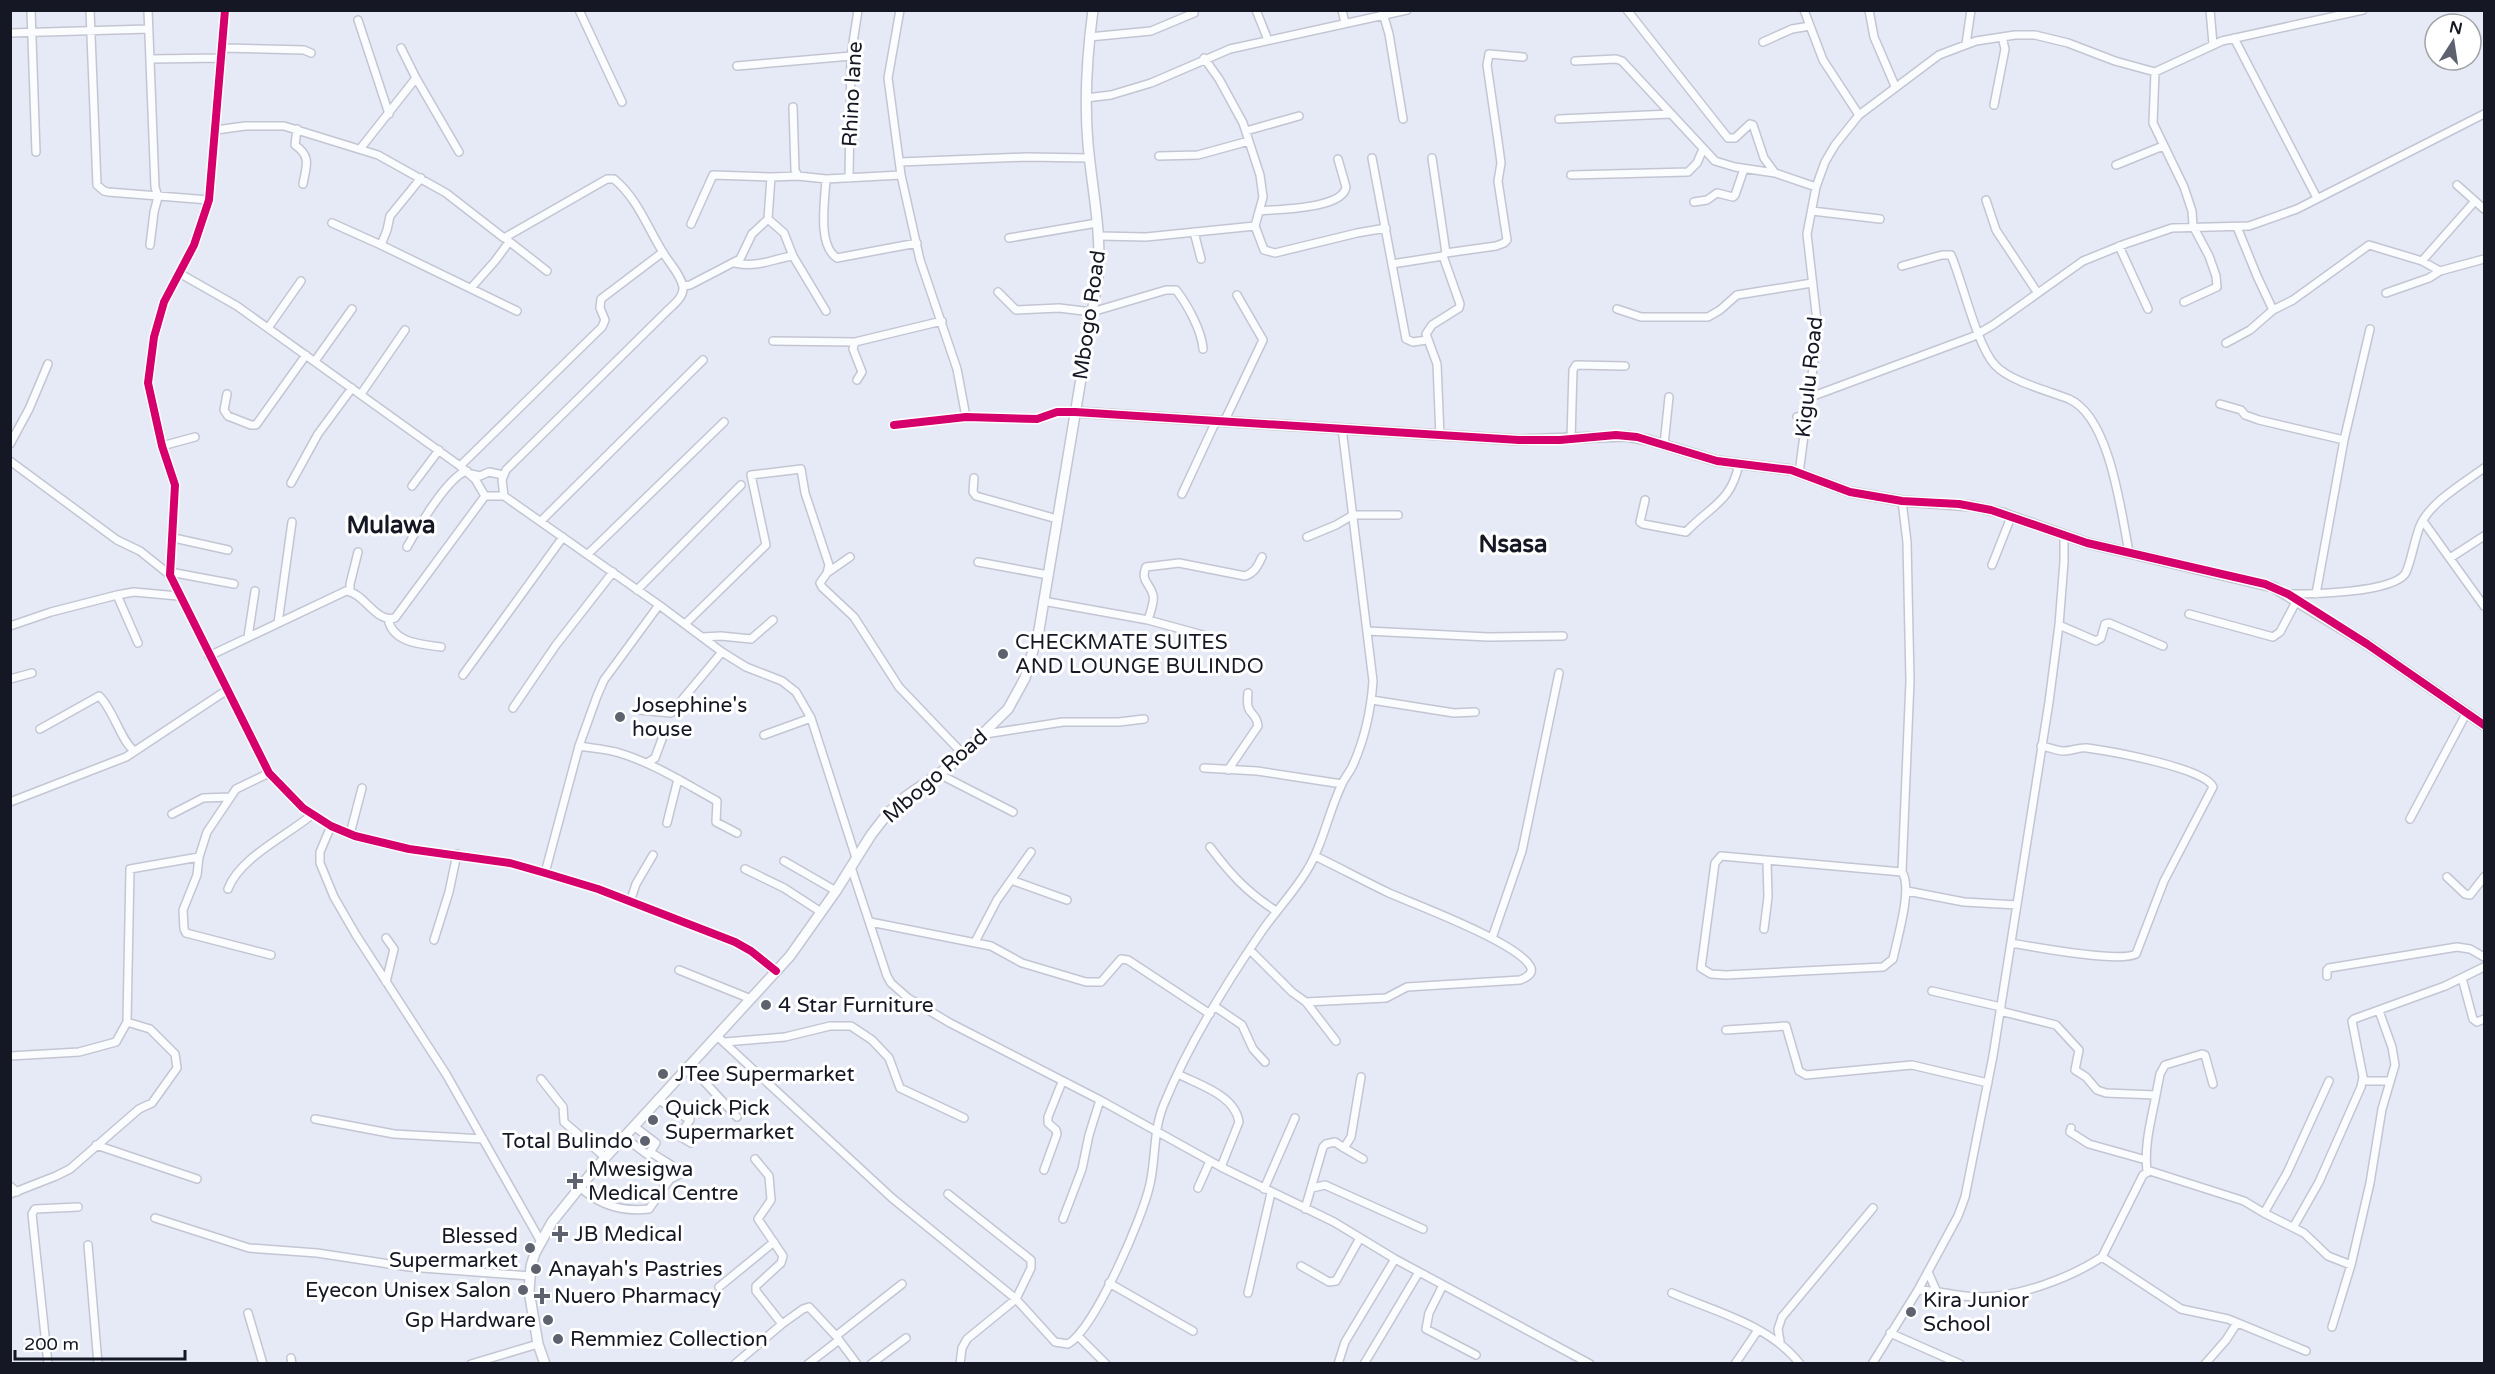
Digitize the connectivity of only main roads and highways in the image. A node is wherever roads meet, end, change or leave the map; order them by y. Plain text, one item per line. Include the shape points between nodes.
1 (1093, 10) edge
2 (1075, 411) junction
3 (2484, 724) edge
4 (544, 1364) edge

1 - 2 main road, Mbogo Road via 1086,98 1100,260
2 - 3 main road via 1519,441 1626,436 1705,458 1780,468 1850,492 1902,501 1972,506 2064,536 2265,584 2288,594 2367,644
2 - 4 main road, Mbogo Road via 1039,630 1022,685 1008,709 985,734 888,813 790,956 721,1039 690,1066 580,1187 540,1240 530,1276 530,1300

